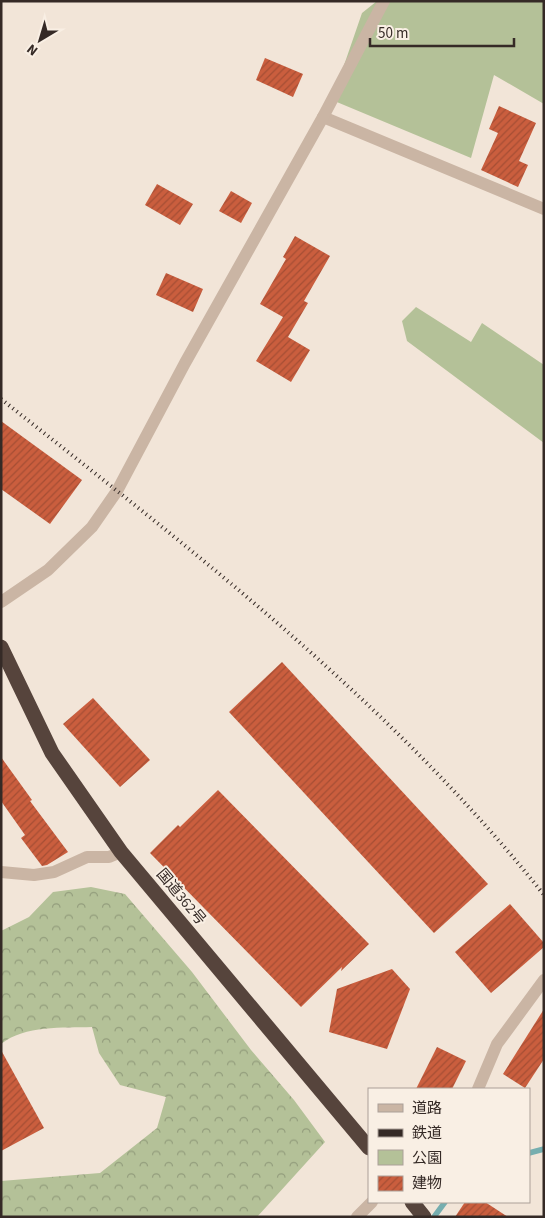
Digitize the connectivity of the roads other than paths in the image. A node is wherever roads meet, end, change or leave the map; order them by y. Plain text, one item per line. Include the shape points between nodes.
1 (384, 1) edge
2 (323, 117) junction
3 (544, 209) edge
4 (1, 602) edge
5 (1, 647) edge
6 (121, 852) junction
7 (1, 872) edge
8 (544, 980) edge
9 (478, 1088) edge
10 (368, 1147) edge
11 (371, 1203) edge
12 (415, 1203) edge
13 (357, 1217) edge
14 (424, 1217) edge

1 - 2 street
2 - 3 street
2 - 4 street via 117,491 92,527 48,570
5 - 6 highway, 国道362号 via 52,753
6 - 7 street via 109,857 87,857 54,872 34,875
6 - 10 highway, 国道362号
8 - 9 street via 497,1044
11 - 13 street
12 - 14 highway

